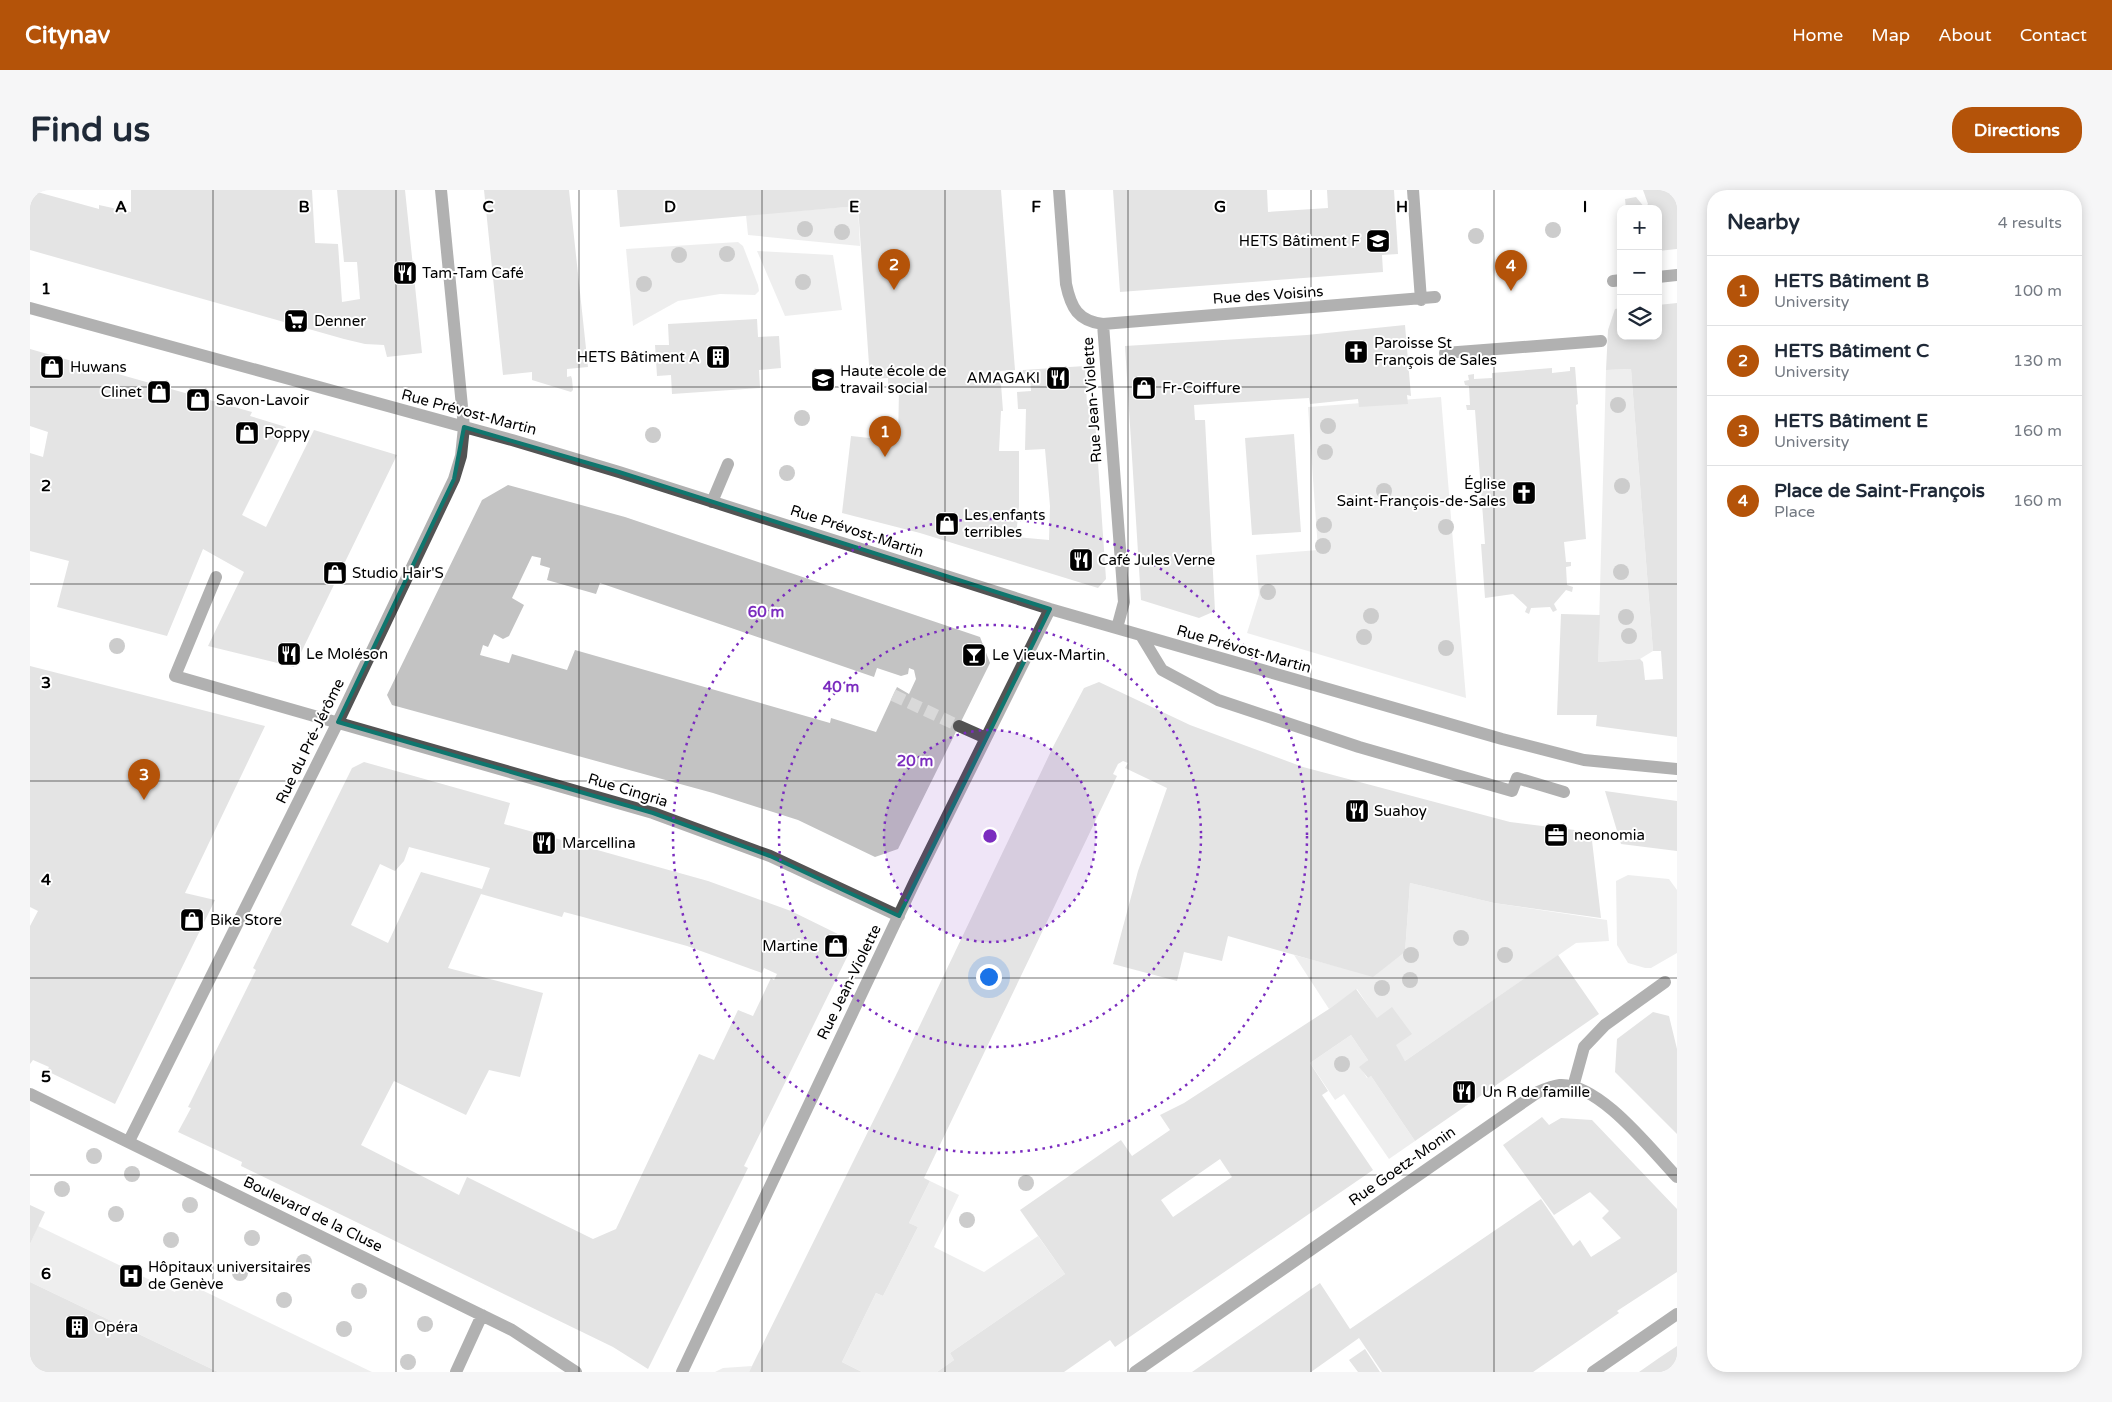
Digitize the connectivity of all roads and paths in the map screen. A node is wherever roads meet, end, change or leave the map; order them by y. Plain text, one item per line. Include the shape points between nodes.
1 (441, 190) edge
2 (1060, 190) edge
3 (1413, 190) edge
4 (1677, 275) edge
5 (1662, 277) edge
6 (1436, 297) dead end
7 (1421, 300) junction
8 (30, 308) edge
9 (1103, 324) junction
10 (1601, 341) dead end
11 (1446, 353) dead end
12 (464, 427) junction
13 (728, 464) dead end
14 (712, 502) junction
15 (216, 576) dead end
16 (1050, 609) junction
17 (1117, 628) junction
18 (1142, 636) junction
19 (338, 722) junction
20 (959, 726) tunnel mouth
21 (986, 738) junction
22 (1677, 769) edge
23 (1564, 792) dead end
24 (899, 916) junction
25 (1665, 982) dead end
26 (1573, 1087) junction
27 (30, 1094) edge
28 (129, 1142) junction
29 (1677, 1177) edge
30 (1677, 1314) edge
31 (482, 1315) junction
32 (456, 1372) edge
33 (576, 1372) edge
34 (682, 1372) edge
35 (1135, 1372) edge
36 (1593, 1372) edge

1 - 12 street, Rue du Pré-Jérôme
2 - 9 street, Rue Jean-Violette via 1069,299 1088,322
3 - 7 street
4 - 5 street
6 - 7 street, Rue des Voisins
7 - 9 street, Rue des Voisins
8 - 12 street, Rue Prévost-Martin
9 - 17 street, Rue Jean-Violette via 1124,602
10 - 11 street via 1522,342
12 - 14 street, Rue Prévost-Martin
12 - 19 street, Rue du Pré-Jérôme via 461,456 454,479
13 - 14 street
14 - 16 street, Rue Prévost-Martin
15 - 19 street, Rue Cingria via 174,676
16 - 17 street, Rue Prévost-Martin
16 - 21 street, Rue Jean-Violette
17 - 18 street, Rue Prévost-Martin
18 - 22 street, Rue Prévost-Martin via 1575,758
18 - 23 street via 1162,670 1218,700 1359,747 1512,790 1517,778
19 - 24 street, Rue Cingria via 653,813 770,856
19 - 28 street, Rue du Pré-Jérôme
20 - 21 street
21 - 24 street, Rue Jean-Violette
24 - 34 street, Rue Jean-Violette
25 - 26 street via 1605,1025 1584,1047
26 - 29 street via 1604,1101
26 - 35 street, Rue Goetz-Monin via 1562,1085 1538,1092
27 - 28 street, Boulevard de la Cluse
28 - 31 street, Boulevard de la Cluse
30 - 36 street
31 - 32 street
31 - 33 street, Boulevard de la Cluse via 512,1330

